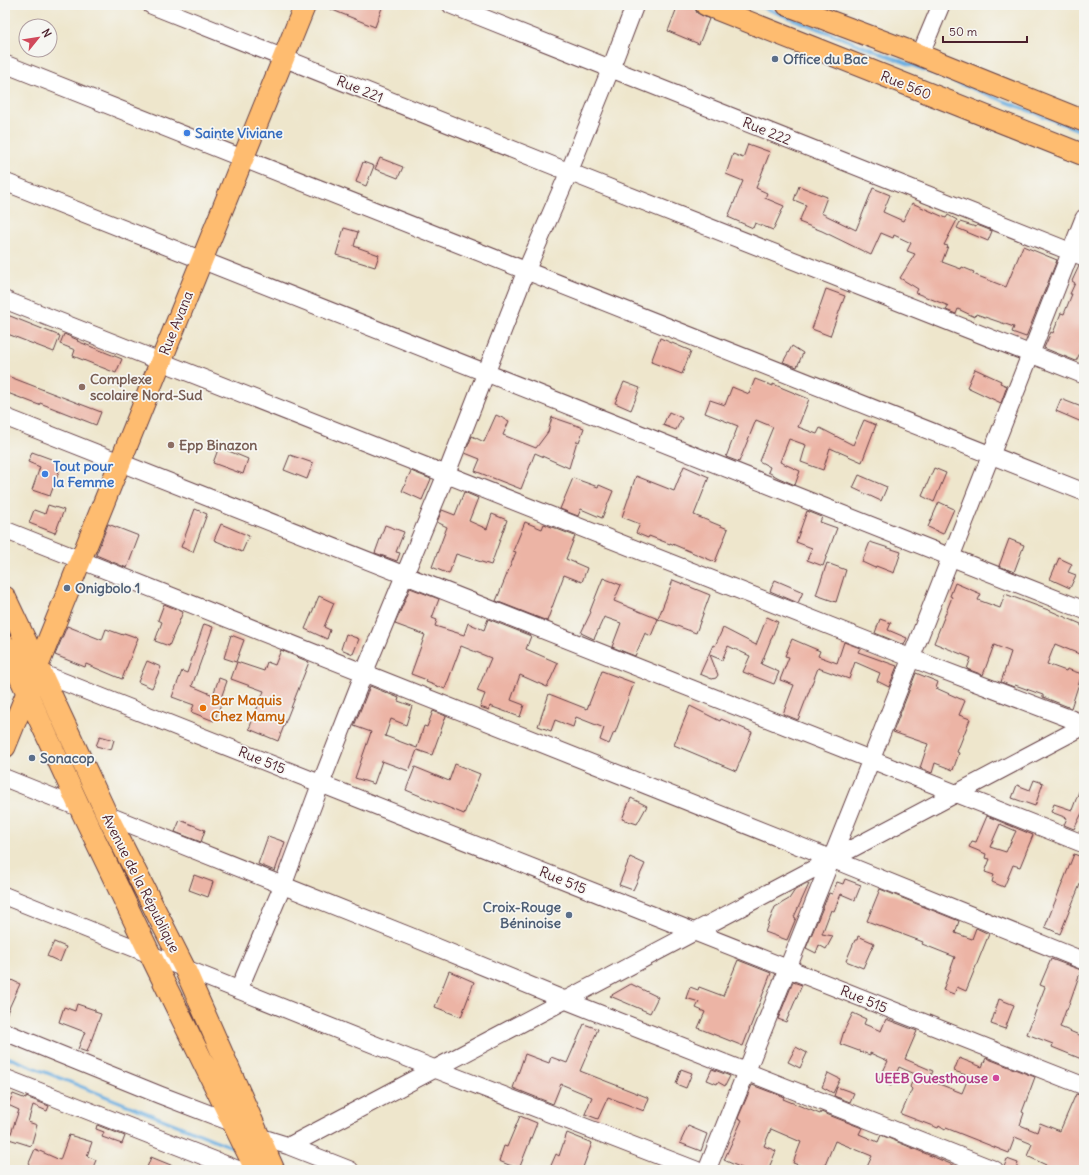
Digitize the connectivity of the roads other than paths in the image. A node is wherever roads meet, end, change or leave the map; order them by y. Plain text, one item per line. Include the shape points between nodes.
1 (151, 5) edge
2 (305, 5) edge
3 (451, 5) edge
4 (635, 5) edge
5 (706, 5) edge
6 (787, 5) edge
7 (942, 5) edge
8 (920, 55) junction
9 (283, 58) junction
10 (5, 64) edge
11 (611, 68) junction
12 (1084, 121) edge
13 (1084, 155) edge
14 (242, 159) junction
15 (569, 172) junction
16 (5, 182) edge
17 (1084, 218) edge
18 (1077, 254) edge
19 (201, 260) junction
20 (526, 271) junction
21 (5, 300) edge
22 (1030, 354) junction
23 (161, 360) junction
24 (487, 374) junction
25 (1084, 375) edge
26 (5, 417) edge
27 (990, 456) junction
28 (119, 462) junction
29 (446, 475) junction
30 (1084, 492) edge
31 (5, 530) edge
32 (950, 558) junction
33 (80, 560) junction
34 (404, 575) junction
35 (5, 597) edge
36 (1084, 610) edge
37 (7, 653) edge
38 (911, 658) junction
39 (39, 668) junction
40 (364, 673) junction
41 (27, 692) junction
42 (1084, 725) edge
43 (5, 747) edge
44 (871, 760) junction
45 (5, 778) edge
46 (321, 783) junction
47 (956, 793) junction
48 (80, 808) junction
49 (107, 815) junction
50 (1084, 844) edge
51 (832, 859) junction
52 (283, 885) junction
53 (5, 896) edge
54 (693, 932) junction
55 (150, 954) junction
56 (1084, 961) edge
57 (184, 968) junction
58 (788, 969) junction
59 (239, 989) junction
60 (565, 1000) junction
61 (5, 1032) edge
62 (435, 1069) junction
63 (747, 1071) junction
64 (5, 1078) edge
65 (1084, 1086) edge
66 (233, 1123) junction
67 (260, 1137) junction
68 (289, 1146) junction
69 (239, 1170) edge
70 (256, 1170) edge
71 (274, 1170) edge
72 (350, 1170) edge
73 (696, 1170) edge
74 (707, 1170) edge
75 (995, 1170) edge

1 - 9 street, Rue 221
2 - 9 main road, Rue Avana
3 - 11 street, Rue 222
4 - 11 street
5 - 13 main road, Rue 560
6 - 8 main road
7 - 8 street
8 - 12 main road
9 - 14 main road, Rue Avana
9 - 15 street, Rue 221
10 - 14 street
11 - 15 street
11 - 18 street, Rue 222
14 - 19 main road, Rue Avana
14 - 20 street
15 - 20 street
15 - 22 street, Rue 221
16 - 19 street
17 - 18 street
18 - 22 street
19 - 23 main road, Rue Avana
19 - 24 street
20 - 24 street
20 - 27 street
21 - 23 street
22 - 25 street, Rue 221
22 - 27 street
23 - 28 main road, Rue Avana
23 - 29 street
24 - 29 street
24 - 32 street
26 - 28 street
27 - 30 street
27 - 32 street
28 - 33 main road, Rue Avana
28 - 34 street
29 - 34 street
29 - 38 street
31 - 33 street
32 - 36 street
32 - 38 street
33 - 39 main road, Rue Avana
33 - 40 street
34 - 40 street
34 - 44 street
35 - 39 main road, Avenue de la République
37 - 41 main road, Avenue de la République
38 - 42 street
38 - 44 street
39 - 41 main road, Rue Avana
39 - 46 street, Rue 515
39 - 49 main road, Avenue de la République
40 - 46 street
40 - 51 street
41 - 43 main road, Rue Avana
41 - 48 main road, Avenue de la République
42 - 47 street
44 - 47 street
44 - 51 street
45 - 48 street
46 - 52 street
46 - 54 street, Rue 515
47 - 50 street
47 - 51 street
48 - 55 main road, Avenue de la République
49 - 52 street
49 - 57 main road, Avenue de la République
51 - 54 street
51 - 56 street
51 - 58 street
52 - 59 street
52 - 60 street
53 - 55 street
54 - 58 street, Rue 515
54 - 60 street
55 - 57 street
55 - 66 main road, Avenue de la République
57 - 59 street
57 - 67 main road, Avenue de la République
58 - 63 street
58 - 65 street, Rue 515
59 - 62 street
60 - 62 street
60 - 63 street
61 - 66 street
62 - 68 street
62 - 73 street
63 - 74 street
63 - 75 street
64 - 69 street
66 - 70 main road, Avenue de la République
67 - 68 street
67 - 71 main road, Avenue de la République
68 - 72 street

